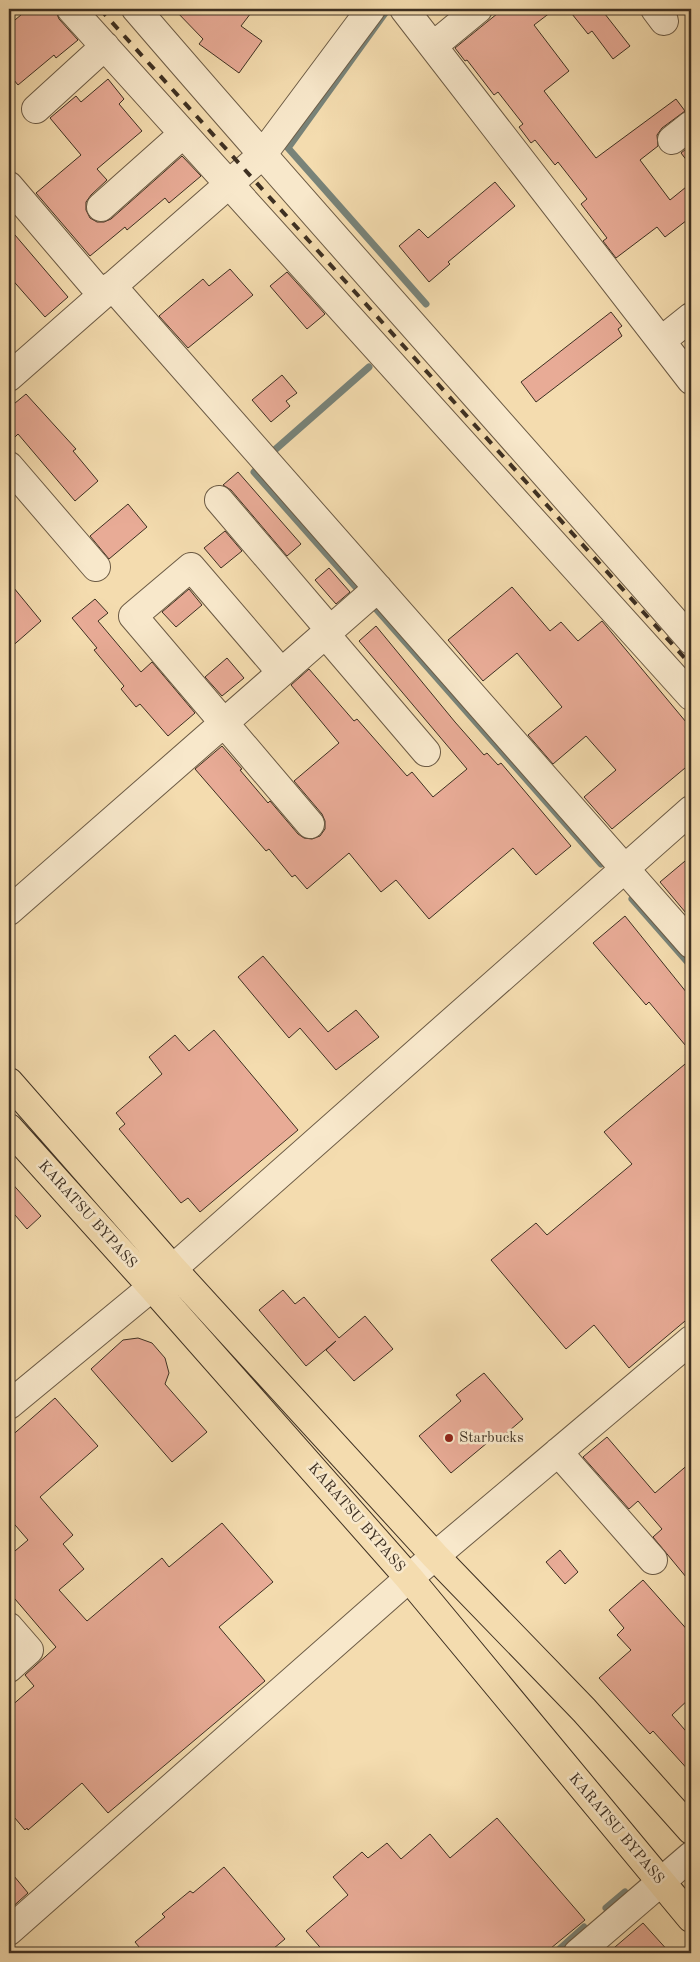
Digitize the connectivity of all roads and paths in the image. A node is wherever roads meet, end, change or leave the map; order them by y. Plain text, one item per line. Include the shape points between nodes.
1 (71, 9) edge
2 (136, 9) edge
3 (371, 9) edge
4 (404, 9) edge
5 (478, 9) edge
6 (105, 46) junction
7 (433, 46) junction
8 (36, 110) dead end
9 (183, 134) junction
10 (262, 155) junction
11 (229, 185) junction
12 (9, 186) edge
13 (101, 207) dead end
14 (107, 291) junction
15 (691, 317) edge
16 (661, 342) junction
17 (9, 377) edge
18 (691, 380) edge
19 (9, 466) edge
20 (219, 500) dead end
21 (96, 567) dead end
22 (369, 595) junction
23 (327, 632) junction
24 (691, 640) edge
25 (281, 672) junction
26 (691, 696) edge
27 (223, 723) junction
28 (426, 752) dead end
29 (691, 810) edge
30 (310, 824) dead end
31 (625, 868) junction
32 (9, 911) edge
33 (691, 944) edge
34 (9, 1082) edge
35 (9, 1128) edge
36 (172, 1268) junction
37 (152, 1287) junction
38 (691, 1340) edge
39 (9, 1405) edge
40 (558, 1452) junction
41 (436, 1556) junction
42 (653, 1560) dead end
43 (409, 1578) junction
44 (9, 1627) edge
45 (9, 1668) edge
46 (691, 1830) edge
47 (691, 1856) edge
48 (660, 1882) junction
49 (691, 1918) edge
50 (9, 1932) edge
51 (578, 1953) edge

1 - 6 street
2 - 10 street
3 - 10 street
4 - 7 street
5 - 7 street
6 - 8 street
6 - 9 street
7 - 16 street
9 - 11 street
9 - 13 street
10 - 11 street
10 - 24 street
11 - 14 street
11 - 26 street
12 - 14 street
14 - 17 street
14 - 22 street via 264,459
15 - 16 street
16 - 18 street
19 - 21 street
20 - 23 street via 324,623
22 - 23 street
22 - 31 street
23 - 25 street
23 - 28 street via 332,642
25 - 27 street
25 - 27 street via 192,567 133,616
27 - 30 street
27 - 32 street
29 - 31 street
31 - 33 street
31 - 36 street
34 - 36 highway, KARATSU BYPASS
35 - 37 highway, KARATSU BYPASS
36 - 37 street
36 - 41 highway, KARATSU BYPASS
37 - 39 street
37 - 43 highway, KARATSU BYPASS
38 - 40 street
40 - 41 street
40 - 42 street
41 - 43 street
41 - 46 highway, KARATSU BYPASS via 584,1710
43 - 48 highway, KARATSU BYPASS
43 - 50 street
44 - 45 street via 29,1650
47 - 48 street
48 - 49 highway, KARATSU BYPASS
48 - 51 street

